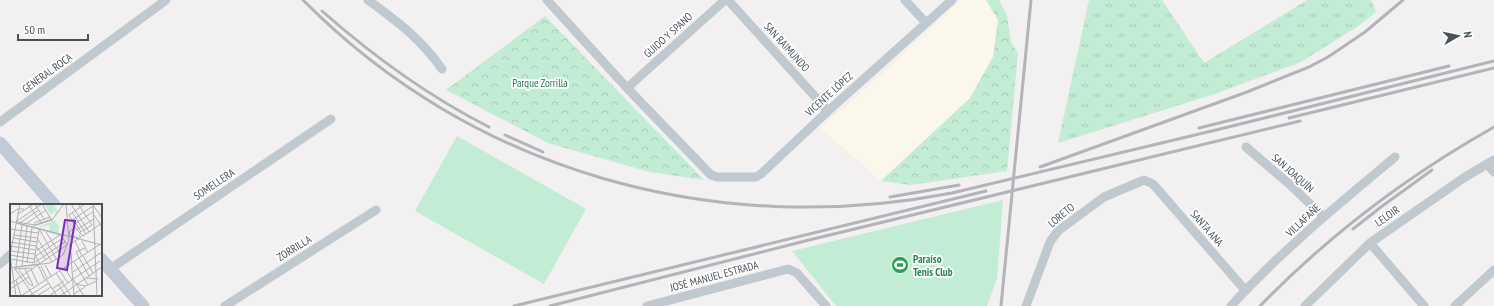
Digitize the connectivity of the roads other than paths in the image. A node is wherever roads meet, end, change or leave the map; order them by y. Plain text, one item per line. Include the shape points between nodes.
1 (166, 0) edge
2 (368, 0) edge
3 (547, 0) edge
4 (726, 0) edge
5 (905, 0) edge
6 (952, 0) edge
7 (926, 23) junction
8 (442, 69) dead end
9 (627, 88) junction
10 (828, 111) junction
11 (331, 119) dead end
12 (0, 122) edge
13 (0, 142) edge
14 (1246, 147) dead end
15 (1395, 157) dead end
16 (1491, 162) edge
17 (1494, 172) edge
18 (1151, 182) joint
19 (53, 204) edge
20 (376, 210) dead end
21 (1324, 217) junction
22 (1370, 243) junction
23 (10, 255) edge
24 (102, 260) edge
25 (0, 264) edge
26 (110, 269) junction
27 (1494, 270) edge
28 (1245, 290) junction
29 (143, 306) edge
30 (225, 306) edge
31 (647, 306) edge
32 (826, 306) edge
33 (1026, 306) edge
34 (1231, 306) edge
35 (1305, 306) edge
36 (1424, 306) edge
37 (1455, 306) edge

1 - 12 street, GENERAL ROCA
2 - 8 street via 418,39
3 - 9 street
4 - 9 street, GUIDO Y SPANO
4 - 10 street, SAN RAIMUNDO
5 - 7 street
6 - 7 street, VICENTE LÓPEZ
7 - 10 street, VICENTE LÓPEZ
9 - 10 street, VICENTE LÓPEZ via 711,175 717,177 756,177
11 - 26 street, SOMELLERA
13 - 19 street
14 - 21 street, SAN JOAQUÍN
15 - 21 street, VILLAFAÑE
16 - 17 street
16 - 22 street, LELOIR
18 - 28 street, SANTA ANA
18 - 33 street, LORETO via 1137,182 1104,197 1058,231 1050,242
20 - 30 street, ZORRILLA
21 - 28 street, VILLAFAÑE
22 - 35 street, LELOIR
22 - 36 street
23 - 25 street
24 - 26 street
26 - 29 street
27 - 37 street
28 - 34 street, VILLAFAÑE
31 - 32 street, JOSÉ MANUEL ESTRADA via 788,269 797,273

